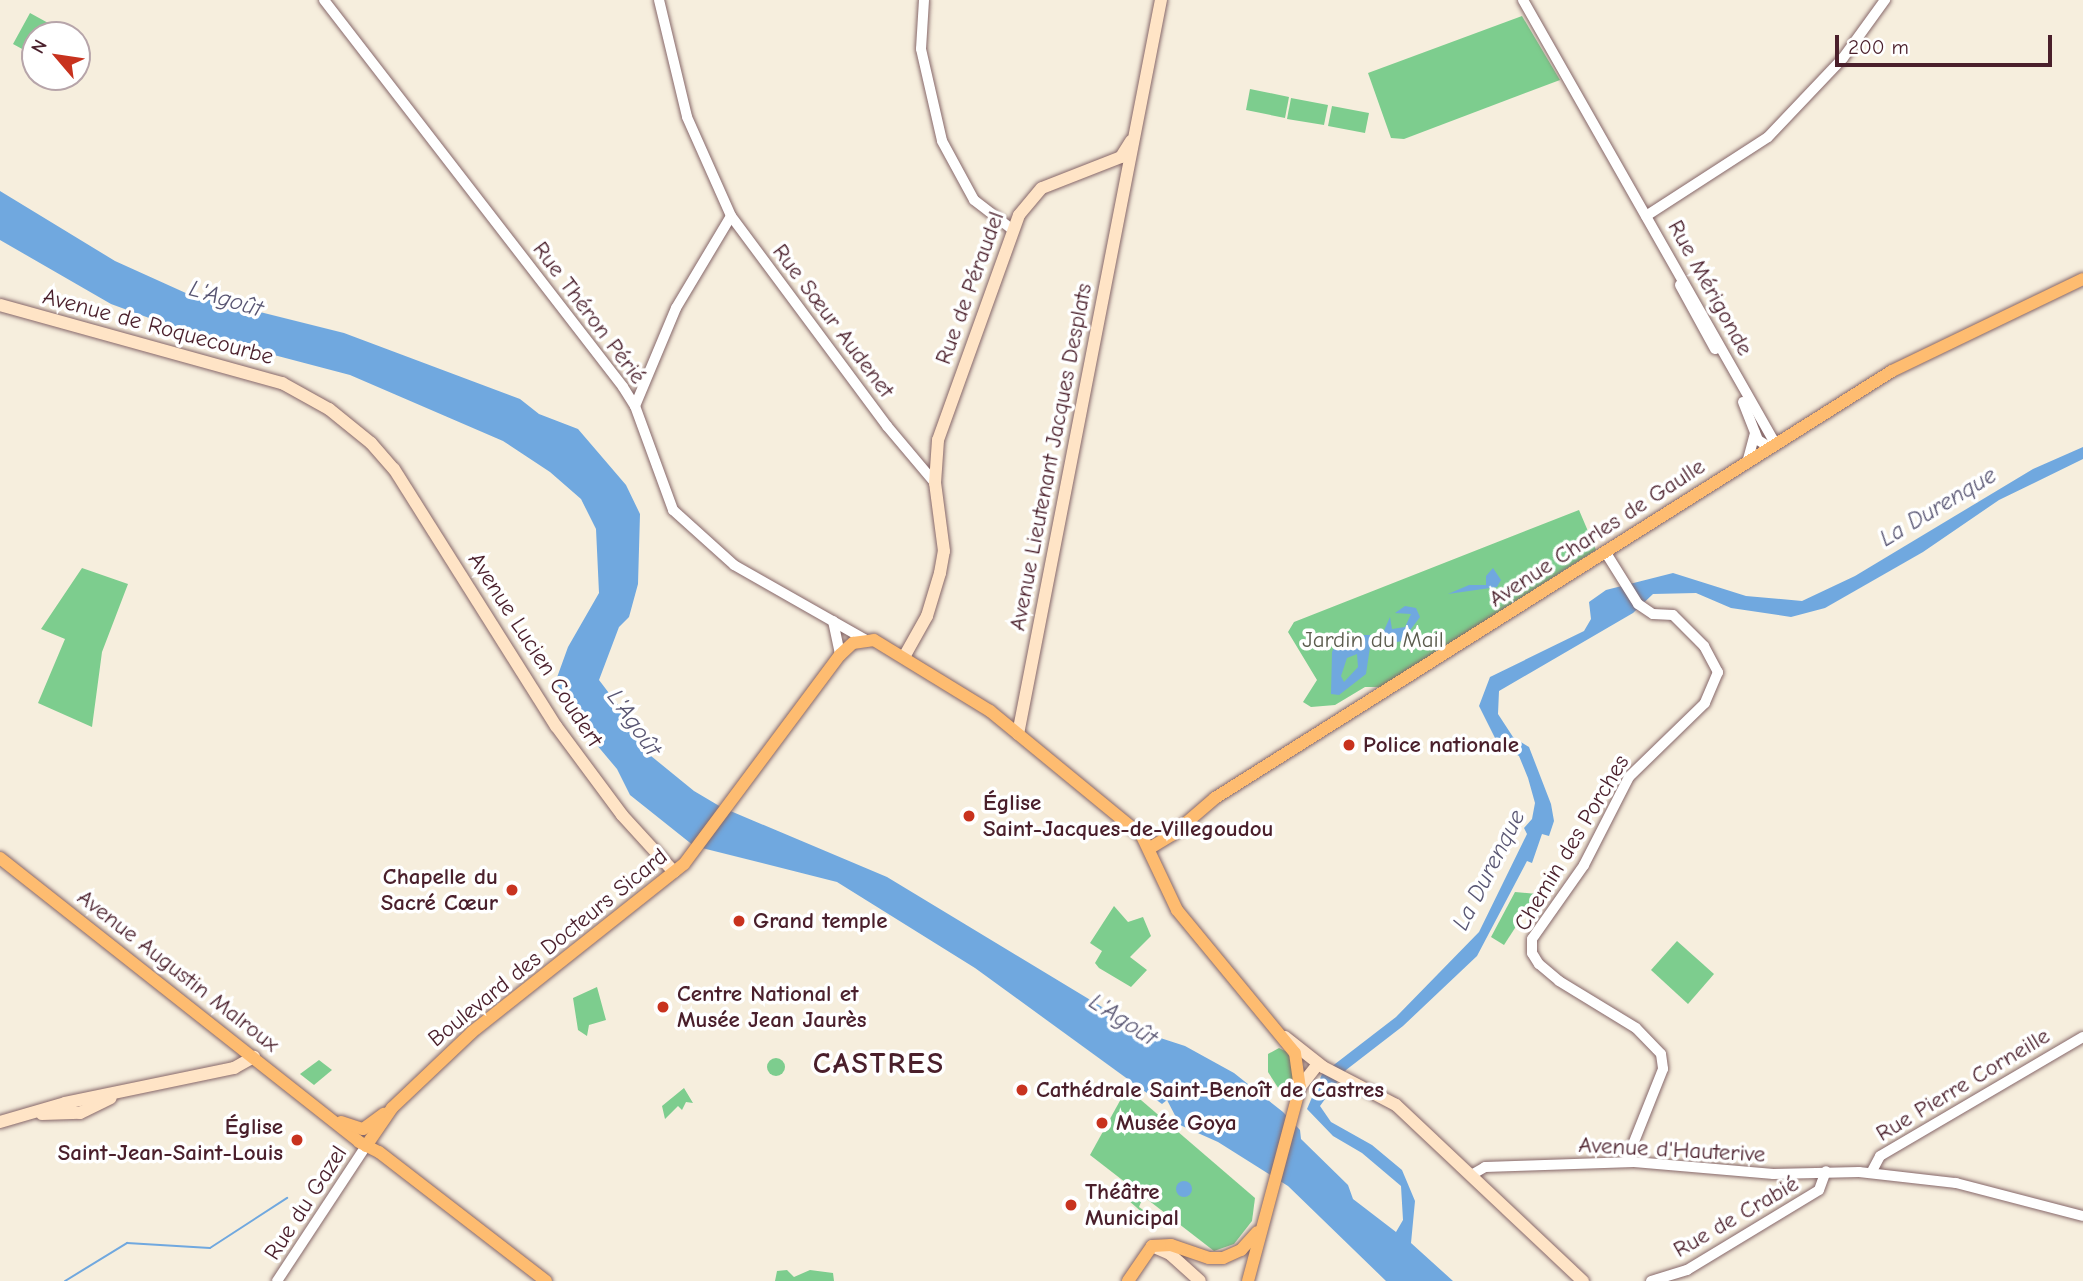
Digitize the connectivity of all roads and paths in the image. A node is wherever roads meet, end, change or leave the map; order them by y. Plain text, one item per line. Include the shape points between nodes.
1 (324, 0) edge
2 (659, 0) edge
3 (925, 0) edge
4 (1161, 0) edge
5 (1523, 0) edge
6 (1885, 0) edge
7 (1138, 117) junction
8 (1112, 161) junction
9 (1124, 187) junction
10 (731, 216) junction
11 (1646, 216) junction
12 (738, 228) junction
13 (1013, 230) junction
14 (722, 231) junction
15 (2083, 279) edge
16 (0, 305) edge
17 (635, 406) junction
18 (1755, 432) junction
19 (371, 443) joint
20 (1773, 446) junction
21 (1747, 463) junction
22 (935, 483) junction
23 (1606, 552) junction
24 (833, 621) junction
25 (864, 639) junction
26 (844, 651) junction
27 (904, 657) junction
28 (1018, 734) junction
29 (1177, 831) junction
30 (1144, 850) junction
31 (0, 858) edge
32 (674, 872) junction
33 (1158, 873) junction
34 (1282, 1035) junction
35 (2083, 1037) edge
36 (254, 1057) junction
37 (1321, 1066) junction
38 (1300, 1087) junction
39 (392, 1108) junction
40 (331, 1117) junction
41 (0, 1122) edge
42 (366, 1146) junction
43 (1626, 1163) junction
44 (1826, 1171) junction
45 (1871, 1173) junction
46 (1473, 1174) junction
47 (2083, 1216) edge
48 (1259, 1228) junction
49 (1152, 1245) junction
50 (1187, 1250) junction
51 (535, 1276) edge
52 (277, 1281) edge
53 (547, 1281) edge
54 (1128, 1281) edge
55 (1201, 1281) edge
56 (1248, 1281) edge
57 (1583, 1281) edge
58 (1651, 1281) edge

1 - 17 street, Rue Théron Périé
2 - 10 street, Rue Sœur Audenet via 687,117
3 - 13 street via 921,48 942,141 974,200
4 - 7 main road
5 - 11 street
6 - 11 street via 1843,58 1768,137
7 - 8 main road via 1128,148
7 - 9 main road, Avenue Lieutenant Jacques Desplats
8 - 9 main road via 1125,171
8 - 13 main road, Rue de Péraudel via 1042,188 1024,206
9 - 28 main road, Avenue Lieutenant Jacques Desplats
10 - 12 street, Rue Sœur Audenet
10 - 14 street
11 - 18 street, Rue Mérigonde
11 - 20 street, Rue Mérigonde
12 - 14 street
12 - 22 street, Rue Sœur Audenet
13 - 22 main road, Rue de Péraudel via 938,440
14 - 17 street via 676,308
15 - 20 main road, Avenue Charles de Gaulle via 1907,362
16 - 19 main road, Avenue de Roquecourbe via 282,383 329,408
17 - 24 street, Rue Théron Périé via 673,510 734,565
18 - 20 street, Rue Mérigonde via 1762,445
18 - 21 street
19 - 32 main road, Avenue Lucien Coudert via 394,469 556,726 622,815
20 - 21 main road, Avenue Charles de Gaulle
21 - 23 main road, Avenue Charles de Gaulle
22 - 27 main road via 944,551 927,616
23 - 29 main road, Avenue Charles de Gaulle via 1215,797
23 - 43 street, Chemin des Porches via 1638,604 1653,614 1673,615 1704,646 1718,672 1705,703 1625,784 1584,865 1531,944 1534,957 1559,981 1636,1028 1661,1054 1663,1069
24 - 25 street, Rue Théron Périé
24 - 26 street
25 - 26 main road
25 - 27 main road
26 - 32 main road, Boulevard des Docteurs Sicard via 698,848
27 - 28 main road
28 - 30 main road via 1140,834
29 - 30 main road, Avenue Charles de Gaulle
29 - 33 main road via 1161,849
30 - 33 main road
31 - 36 main road, Avenue Augustin Malroux
32 - 39 main road, Boulevard des Docteurs Sicard via 495,1012
33 - 34 main road via 1193,930
34 - 37 main road
34 - 38 main road via 1297,1058
35 - 45 street, Rue Pierre Corneille via 1880,1156
36 - 40 main road, Avenue Augustin Malroux
36 - 41 main road via 248,1065 65,1103
37 - 38 main road
37 - 46 main road via 1396,1105
38 - 48 main road
39 - 40 main road, Boulevard des Docteurs Sicard via 359,1129
39 - 42 main road, Boulevard des Docteurs Sicard
40 - 42 main road, Avenue Augustin Malroux
42 - 51 main road, Avenue Augustin Malroux
42 - 52 street, Rue du Gazel
43 - 44 street, Avenue d'Hauterive via 1773,1174
43 - 46 street, Avenue d'Hauterive via 1485,1167
44 - 45 street, Avenue d'Hauterive
44 - 58 street, Rue de Crabié via 1822,1187 1810,1196 1687,1270
45 - 47 street, Avenue d'Hauterive via 1956,1183
46 - 57 main road
48 - 50 main road via 1241,1250 1223,1258
48 - 56 main road
49 - 50 main road
49 - 54 main road
49 - 55 main road
50 - 55 main road
51 - 53 main road, Avenue Augustin Malroux

